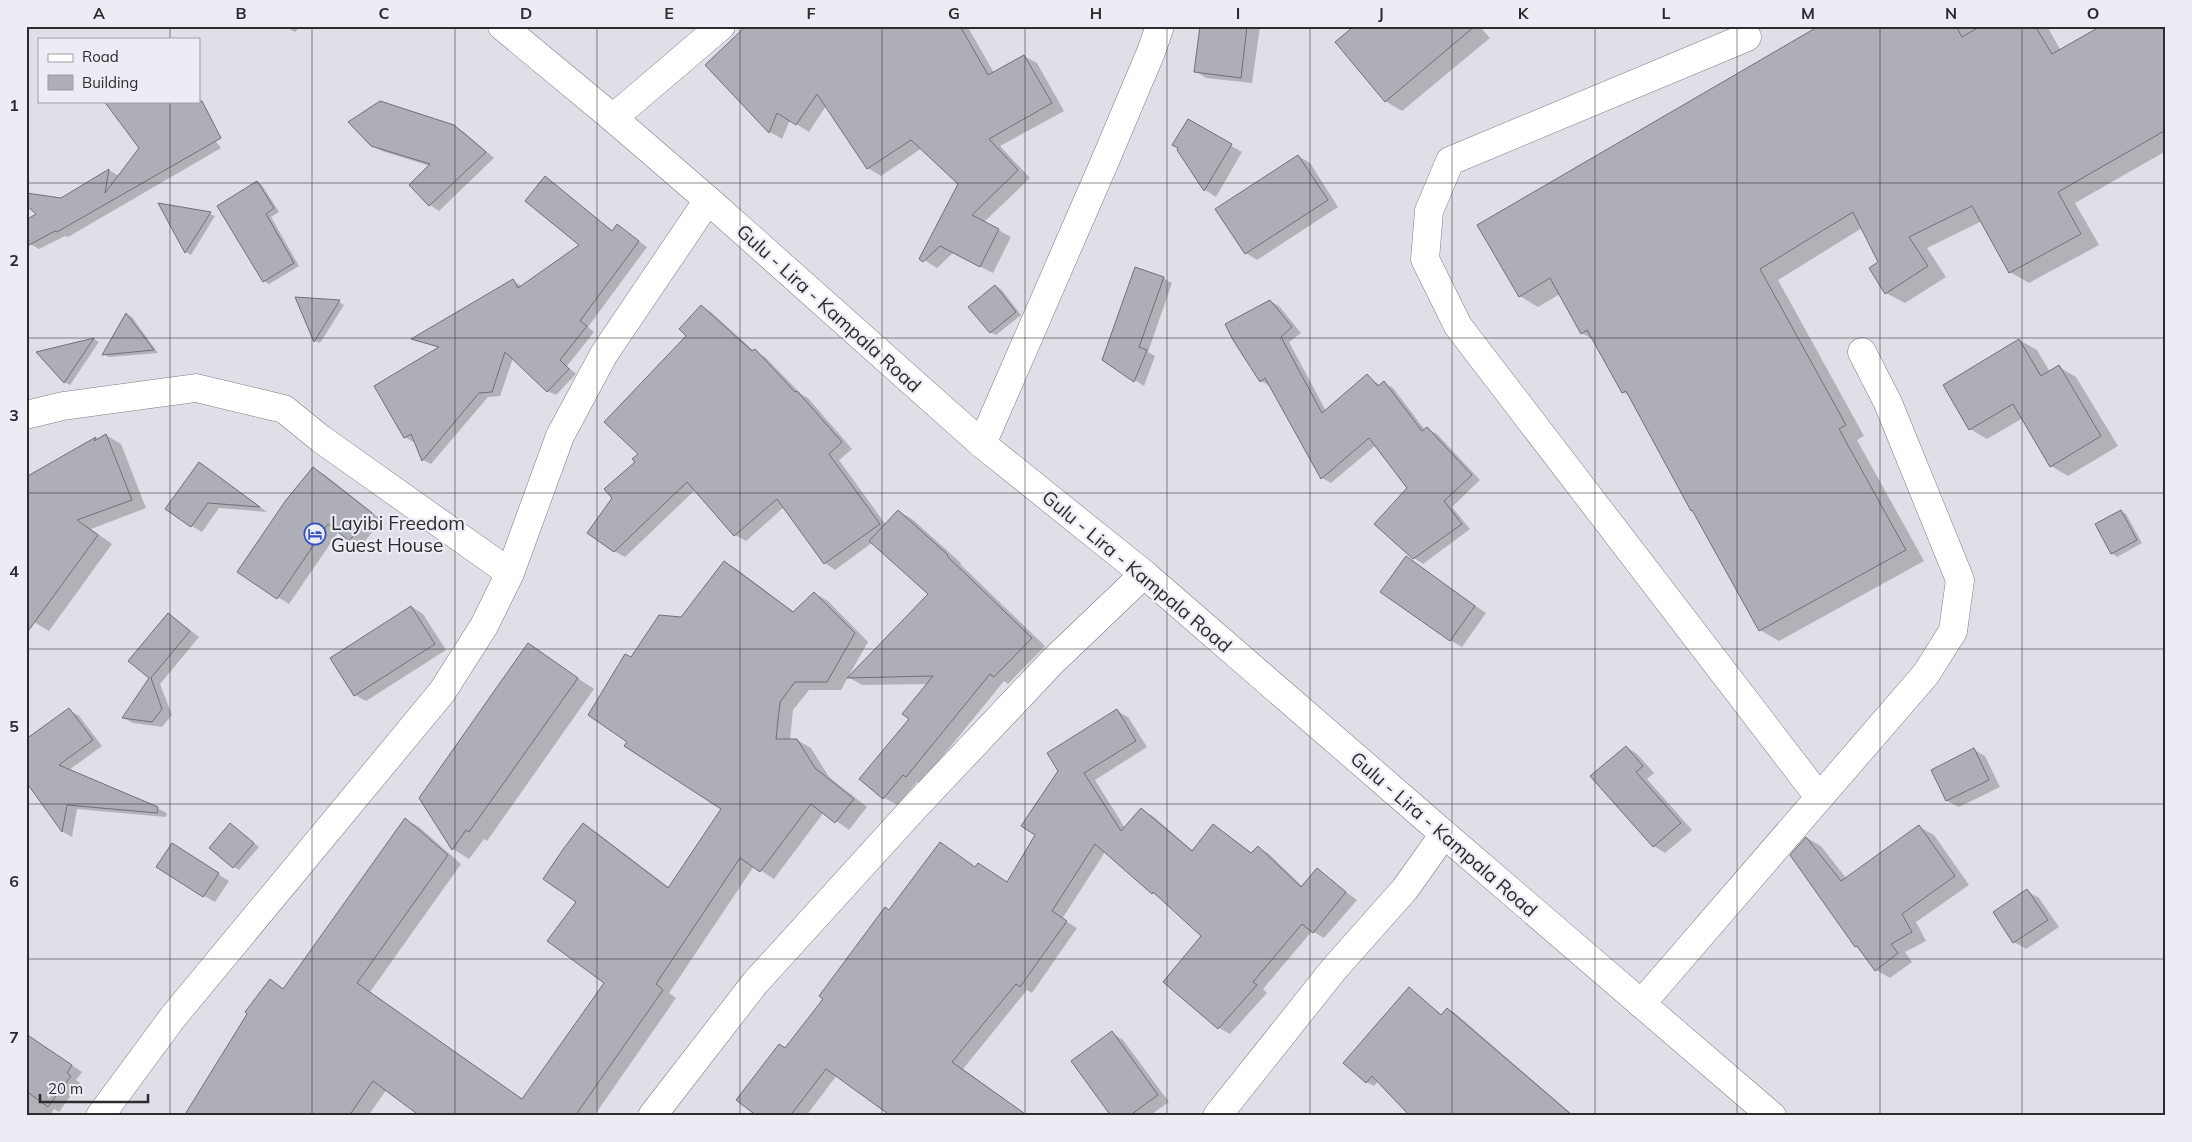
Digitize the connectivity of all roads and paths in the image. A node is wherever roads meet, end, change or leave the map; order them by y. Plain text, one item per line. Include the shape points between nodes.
1 (502, 26) edge
2 (721, 26) edge
3 (1160, 26) edge
4 (1746, 37) dead end
5 (613, 118) junction
6 (708, 200) junction
7 (1862, 352) dead end
8 (26, 415) edge
9 (982, 444) junction
10 (510, 573) junction
11 (1144, 574) junction
12 (1819, 797) junction
13 (1444, 834) junction
14 (1641, 1004) junction
15 (100, 1116) edge
16 (652, 1116) edge
17 (1217, 1116) edge
18 (1772, 1116) edge

1 - 5 street, Gulu - Lira - Kampala Road
2 - 5 street
3 - 9 street
4 - 12 street via 1450,161 1429,211 1425,259 1458,326
5 - 6 street, Gulu - Lira - Kampala Road
6 - 9 street, Gulu - Lira - Kampala Road
6 - 10 street via 604,354 560,436
7 - 12 street via 1888,403 1960,580 1953,631 1926,674
8 - 10 street via 63,406 196,388 284,409 321,439
9 - 11 street, Gulu - Lira - Kampala Road
10 - 15 street via 484,626 442,692 173,1017
11 - 13 street, Gulu - Lira - Kampala Road
11 - 16 street via 1051,663 755,983
12 - 14 street
13 - 14 street, Gulu - Lira - Kampala Road
13 - 17 street via 1405,889 1334,969
14 - 18 street, Gulu - Lira - Kampala Road

